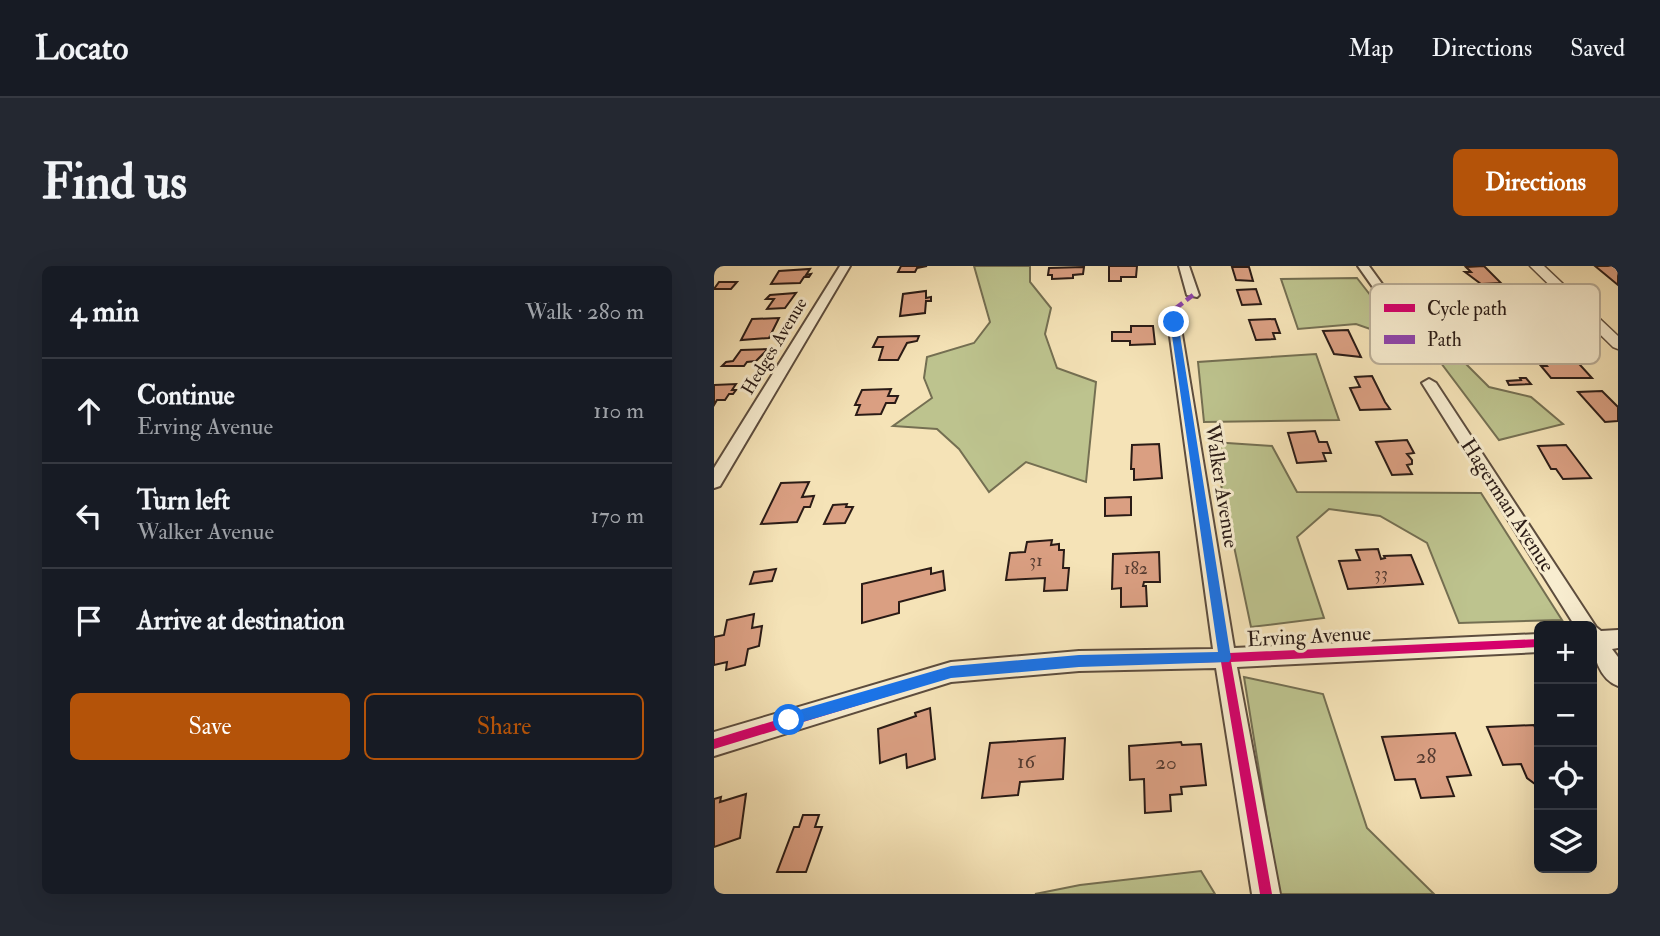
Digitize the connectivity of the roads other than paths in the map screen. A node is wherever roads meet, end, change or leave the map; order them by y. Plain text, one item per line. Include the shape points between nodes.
1 (845, 266) edge
2 (1184, 266) edge
3 (1363, 266) edge
4 (1536, 266) edge
5 (1376, 284) edge
6 (1555, 284) edge
7 (1194, 295) dead end
8 (1174, 322) dead end
9 (1600, 327) edge
10 (1618, 344) edge
11 (1429, 383) dead end
12 (714, 482) edge
13 (1581, 621) edge
14 (1597, 637) edge
15 (1618, 639) edge
16 (1534, 643) edge
17 (1597, 645) edge
18 (1225, 658) junction
19 (1618, 676) edge
20 (714, 744) edge
21 (1266, 894) edge

1 - 12 street, Hedges Avenue
2 - 7 street
3 - 5 street
4 - 6 street
8 - 18 street, Walker Avenue
9 - 10 street
11 - 13 street, Hagerman Avenue
14 - 15 street
16 - 18 street, Erving Avenue
17 - 19 street, Hagerman Avenue
18 - 20 street, Erving Avenue via 1079,661 951,672
18 - 21 street, Walker Avenue

